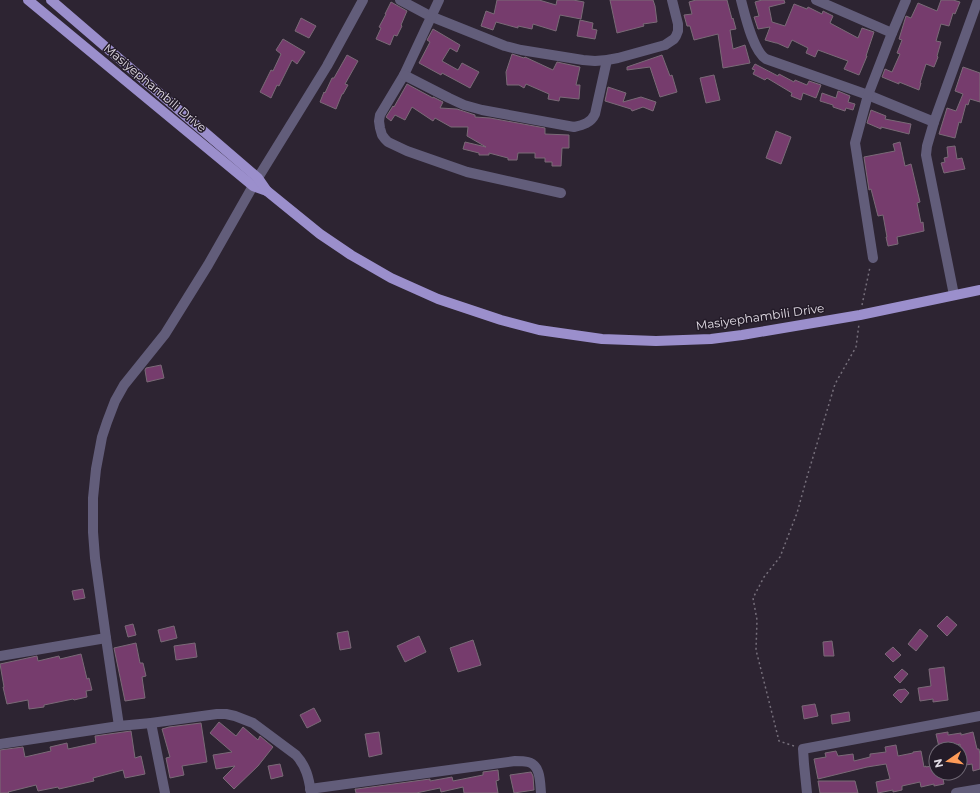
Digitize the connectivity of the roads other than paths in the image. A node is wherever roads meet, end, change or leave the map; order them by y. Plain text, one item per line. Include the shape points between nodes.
1 (28, 0) edge
2 (51, 0) edge
3 (363, 0) edge
4 (400, 0) edge
5 (438, 0) edge
6 (672, 0) edge
7 (741, 0) edge
8 (816, 0) edge
9 (906, 0) edge
10 (978, 0) edge
11 (430, 16) junction
12 (892, 33) junction
13 (607, 60) junction
14 (404, 75) junction
15 (868, 95) junction
16 (934, 122) junction
17 (256, 182) junction
18 (561, 193) dead end
19 (872, 258) road end
20 (980, 290) edge
21 (954, 295) junction
22 (106, 638) junction
23 (0, 656) edge
24 (980, 716) edge
25 (151, 724) junction
26 (119, 726) junction
27 (0, 744) edge
28 (980, 789) edge
29 (311, 791) edge
30 (165, 793) edge
31 (540, 793) edge
32 (807, 793) edge
33 (956, 793) edge

1 - 17 main road, Masiyephambili Drive
2 - 17 main road, Masiyephambili Drive
3 - 17 street via 327,66
4 - 11 street
5 - 11 street
6 - 13 street via 678,24 674,38 665,45
7 - 15 street via 755,46 761,56
8 - 12 street
9 - 12 street
10 - 16 street
11 - 13 street via 521,50 583,60
11 - 14 street
12 - 15 street
13 - 14 street via 593,119 582,126 574,127 464,105
14 - 18 street via 380,115 382,135 388,142 467,172
15 - 16 street
15 - 19 street via 855,143
16 - 21 street via 926,156
17 - 21 main road, Masiyephambili Drive via 320,234 392,278 438,299 539,330 602,338 656,341 711,339 860,315
17 - 22 street via 165,334 124,386 106,422 96,469 93,532
20 - 21 main road, Masiyephambili Drive
22 - 23 street
22 - 26 street
24 - 32 street via 803,749
25 - 26 street
25 - 29 street via 217,714 235,716 253,723 302,761
25 - 30 street
26 - 27 street
28 - 33 street
29 - 31 street via 523,761 533,764 536,768 539,774

